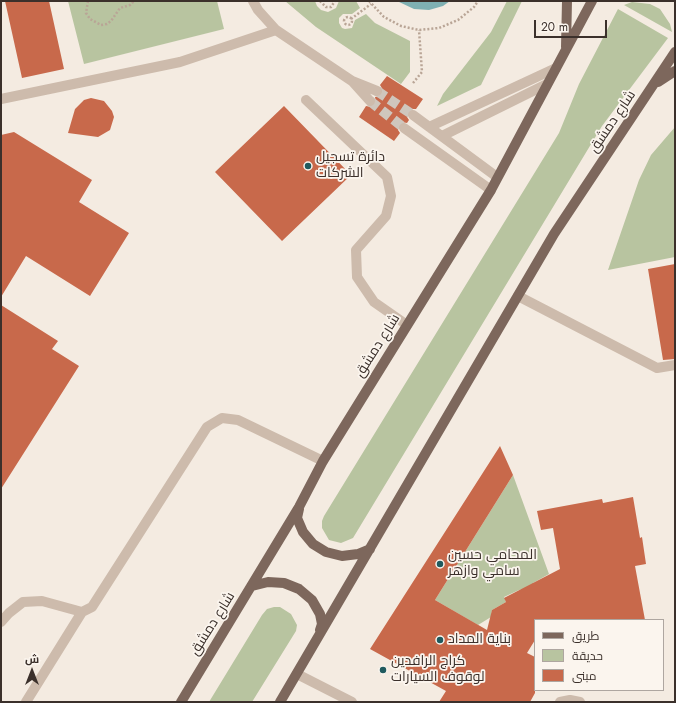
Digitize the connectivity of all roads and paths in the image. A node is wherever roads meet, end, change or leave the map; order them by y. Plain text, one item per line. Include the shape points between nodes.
1 (88, 1) edge
2 (134, 1) edge
3 (253, 1) edge
4 (320, 1) edge
5 (335, 1) edge
6 (478, 1) edge
7 (566, 1) edge
8 (592, 1) edge
9 (370, 2) edge
10 (351, 18) dead end
11 (276, 30) junction
12 (418, 30) junction
13 (566, 50) junction
14 (675, 52) edge
15 (556, 68) junction
16 (675, 70) edge
17 (352, 81) junction
18 (413, 83) dead end
19 (547, 84) junction
20 (655, 84) junction
21 (377, 90) tunnel mouth
22 (1, 99) edge
23 (306, 100) dead end
24 (370, 101) tunnel mouth
25 (413, 115) tunnel mouth
26 (429, 127) junction
27 (404, 128) tunnel mouth
28 (442, 136) junction
29 (497, 177) junction
30 (491, 190) junction
31 (518, 296) junction
32 (407, 325) junction
33 (675, 365) edge
34 (323, 461) junction
35 (299, 507) junction
36 (370, 549) junction
37 (252, 586) junction
38 (82, 612) junction
39 (1, 622) edge
40 (317, 638) junction
41 (297, 674) junction
42 (26, 702) edge
43 (181, 702) edge
44 (280, 702) edge
45 (352, 702) edge
46 (560, 702) edge
47 (580, 702) edge

1 - 2 path via 86,13 90,19 101,25 107,24 120,8
3 - 11 street
4 - 5 path via 326,7 330,7
6 - 12 path via 458,20 439,28
7 - 13 main road
8 - 13 main road, شارع دمشق
9 - 10 path
9 - 12 path via 400,26
11 - 17 street
11 - 22 street via 180,62
12 - 18 path via 422,72
13 - 15 main road, شارع دمشق
14 - 20 main road, شارع دمشق
15 - 19 main road, شارع دمشق
15 - 26 street
16 - 20 main road
17 - 21 street
17 - 24 street
19 - 28 street
19 - 29 main road, شارع دمشق
20 - 31 main road, شارع دمشق via 554,234
23 - 32 street via 387,177 391,196 386,216 356,250 357,278 374,302
25 - 26 street
26 - 28 street
27 - 30 street
28 - 29 street
29 - 30 main road, شارع دمشق
30 - 32 main road, شارع دمشق
31 - 33 street via 657,368
31 - 36 main road, شارع دمشق
32 - 34 main road, شارع دمشق
34 - 35 main road, شارع دمشق
34 - 38 street via 238,420 222,418 206,427 92,607
35 - 36 main road via 297,518 303,532 313,544 326,552 342,556
35 - 37 main road, شارع دمشق
36 - 40 main road, شارع دمشق
37 - 40 main road via 268,582 284,583 299,589 312,600 320,614 322,624
37 - 43 main road, شارع دمشق
38 - 39 street via 42,601 23,602
38 - 42 street
40 - 41 main road, شارع دمشق
41 - 44 main road, شارع دمشق
41 - 45 street
46 - 47 street

